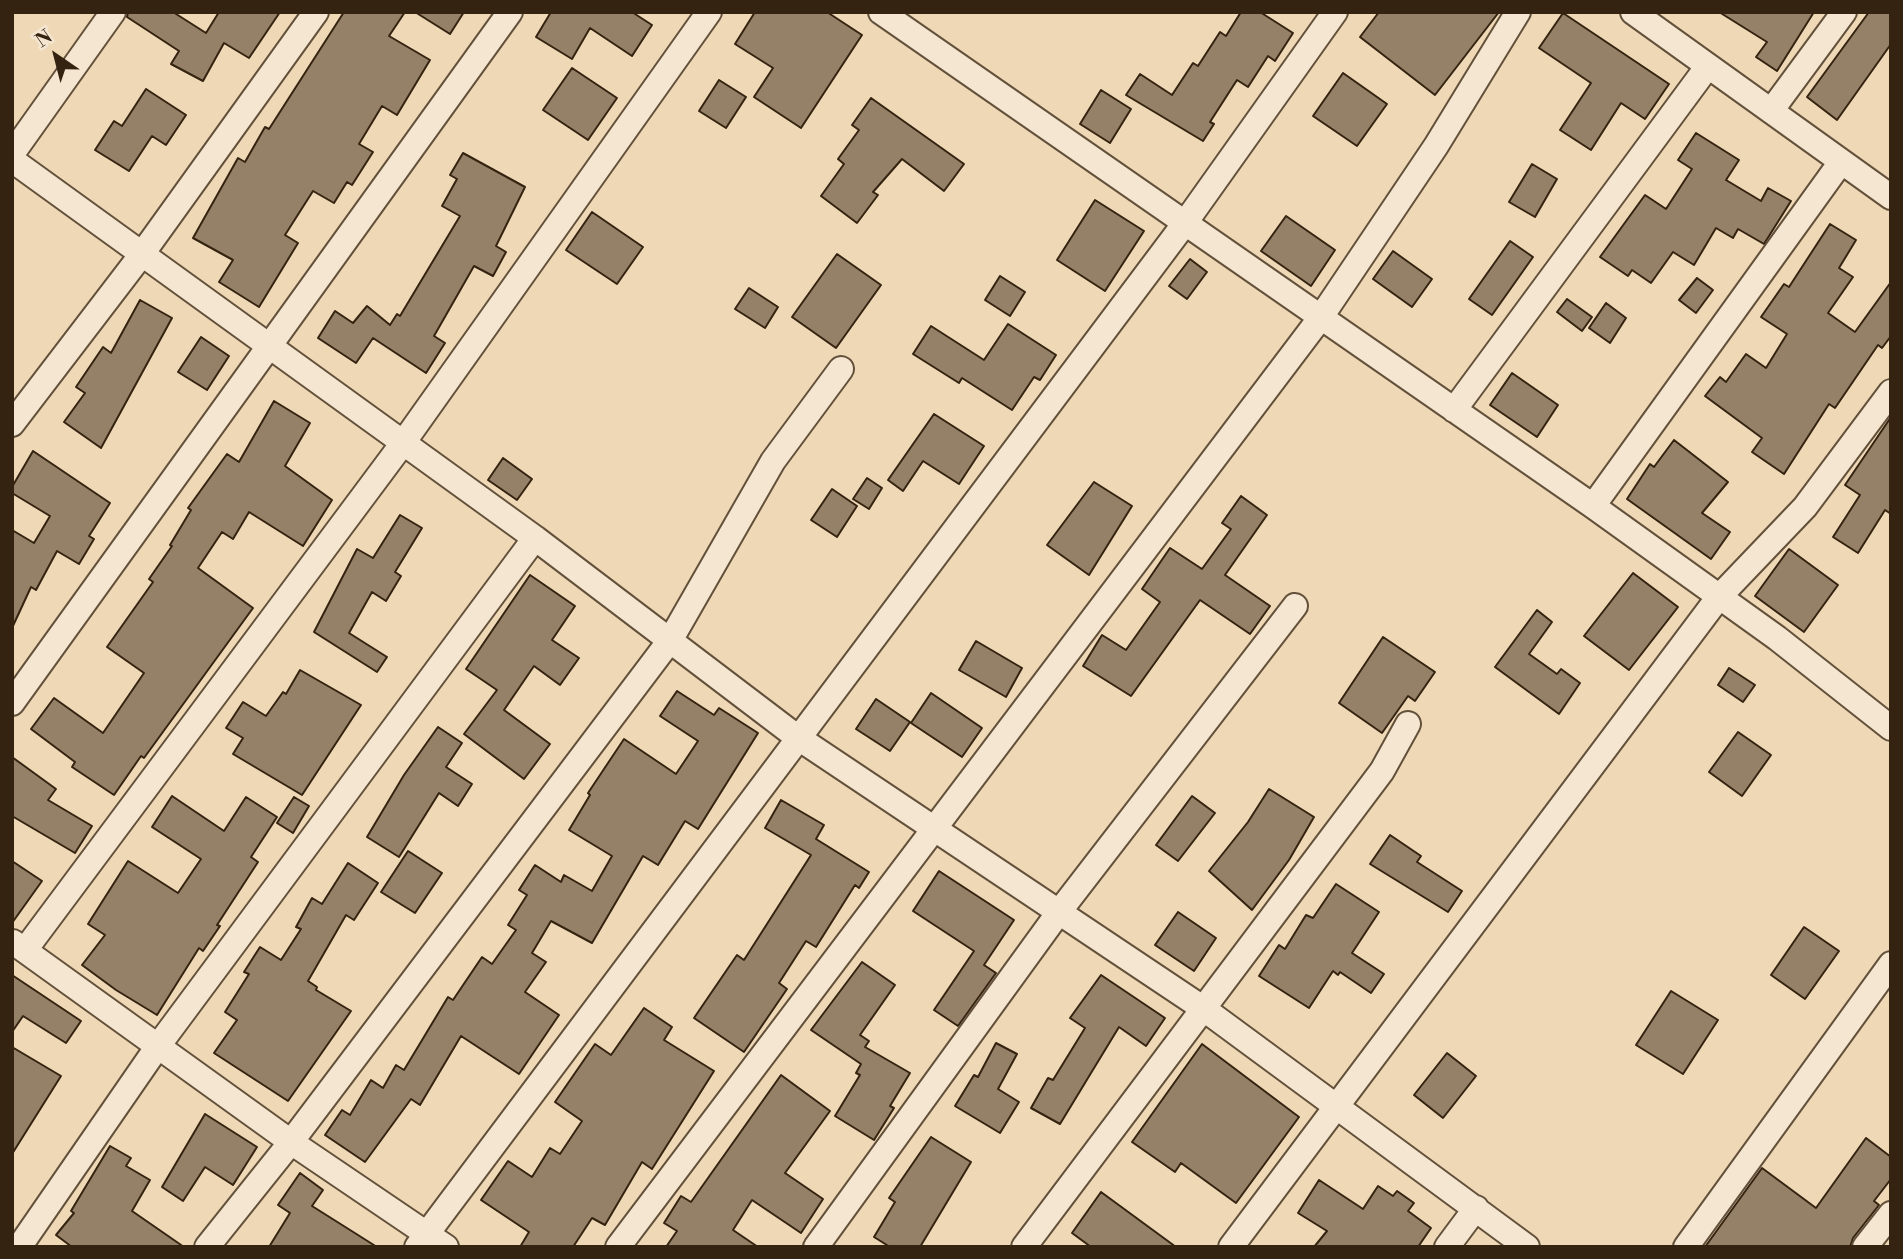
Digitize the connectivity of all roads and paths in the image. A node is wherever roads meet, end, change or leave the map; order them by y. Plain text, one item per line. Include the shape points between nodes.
1 (113, 12) edge
2 (316, 12) edge
3 (510, 12) edge
4 (709, 12) edge
5 (1335, 12) edge
6 (1518, 12) edge
7 (1633, 12) edge
8 (1844, 12) edge
9 (891, 15) edge
10 (1708, 66) junction
11 (1771, 111) junction
12 (12, 154) edge
13 (12, 160) edge
14 (1841, 162) junction
15 (1891, 197) edge
16 (1185, 223) junction
17 (142, 254) junction
18 (1321, 317) junction
19 (271, 347) junction
20 (841, 369) dead end
21 (1891, 392) edge
22 (1454, 410) junction
23 (12, 424) edge
24 (402, 443) junction
25 (1593, 506) junction
26 (535, 538) junction
27 (1718, 598) junction
28 (1294, 606) dead end
29 (671, 639) junction
30 (12, 704) edge
31 (1408, 724) dead end
32 (1891, 728) edge
33 (797, 737) junction
34 (933, 829) junction
35 (1059, 912) junction
36 (18, 946) edge
37 (1891, 964) edge
38 (1205, 1009) junction
39 (158, 1046) junction
40 (1337, 1109) junction
41 (291, 1142) junction
42 (1476, 1208) junction
43 (1891, 1214) edge
44 (20, 1242) edge
45 (430, 1242) edge
46 (207, 1247) edge
47 (618, 1247) edge
48 (816, 1247) edge
49 (1024, 1247) edge
50 (1231, 1247) edge
51 (1447, 1247) edge
52 (1527, 1247) edge
53 (1686, 1247) edge
54 (1865, 1247) edge

1 - 12 street
2 - 17 street
3 - 19 street
4 - 24 street
5 - 16 street
6 - 18 street via 1436,146
7 - 10 street
8 - 11 street
9 - 16 street
10 - 11 street
10 - 22 street
11 - 14 street
13 - 17 street
14 - 15 street
14 - 25 street
16 - 18 street
16 - 33 street
17 - 19 street
17 - 23 street
18 - 22 street
18 - 34 street
19 - 24 street
19 - 30 street
20 - 29 street via 773,461
21 - 27 street via 1805,507
22 - 25 street
24 - 26 street
24 - 36 street
25 - 27 street
26 - 29 street
26 - 39 street
27 - 32 street
27 - 40 street
28 - 35 street
29 - 33 street
29 - 41 street
31 - 38 street via 1382,771
33 - 34 street
33 - 45 street
34 - 35 street
34 - 47 street
35 - 38 street
35 - 48 street
36 - 39 street
37 - 53 street
38 - 40 street
38 - 49 street
39 - 41 street
39 - 44 street
40 - 42 street
40 - 50 street
41 - 45 street
41 - 46 street
42 - 51 street
42 - 52 street
43 - 54 street

